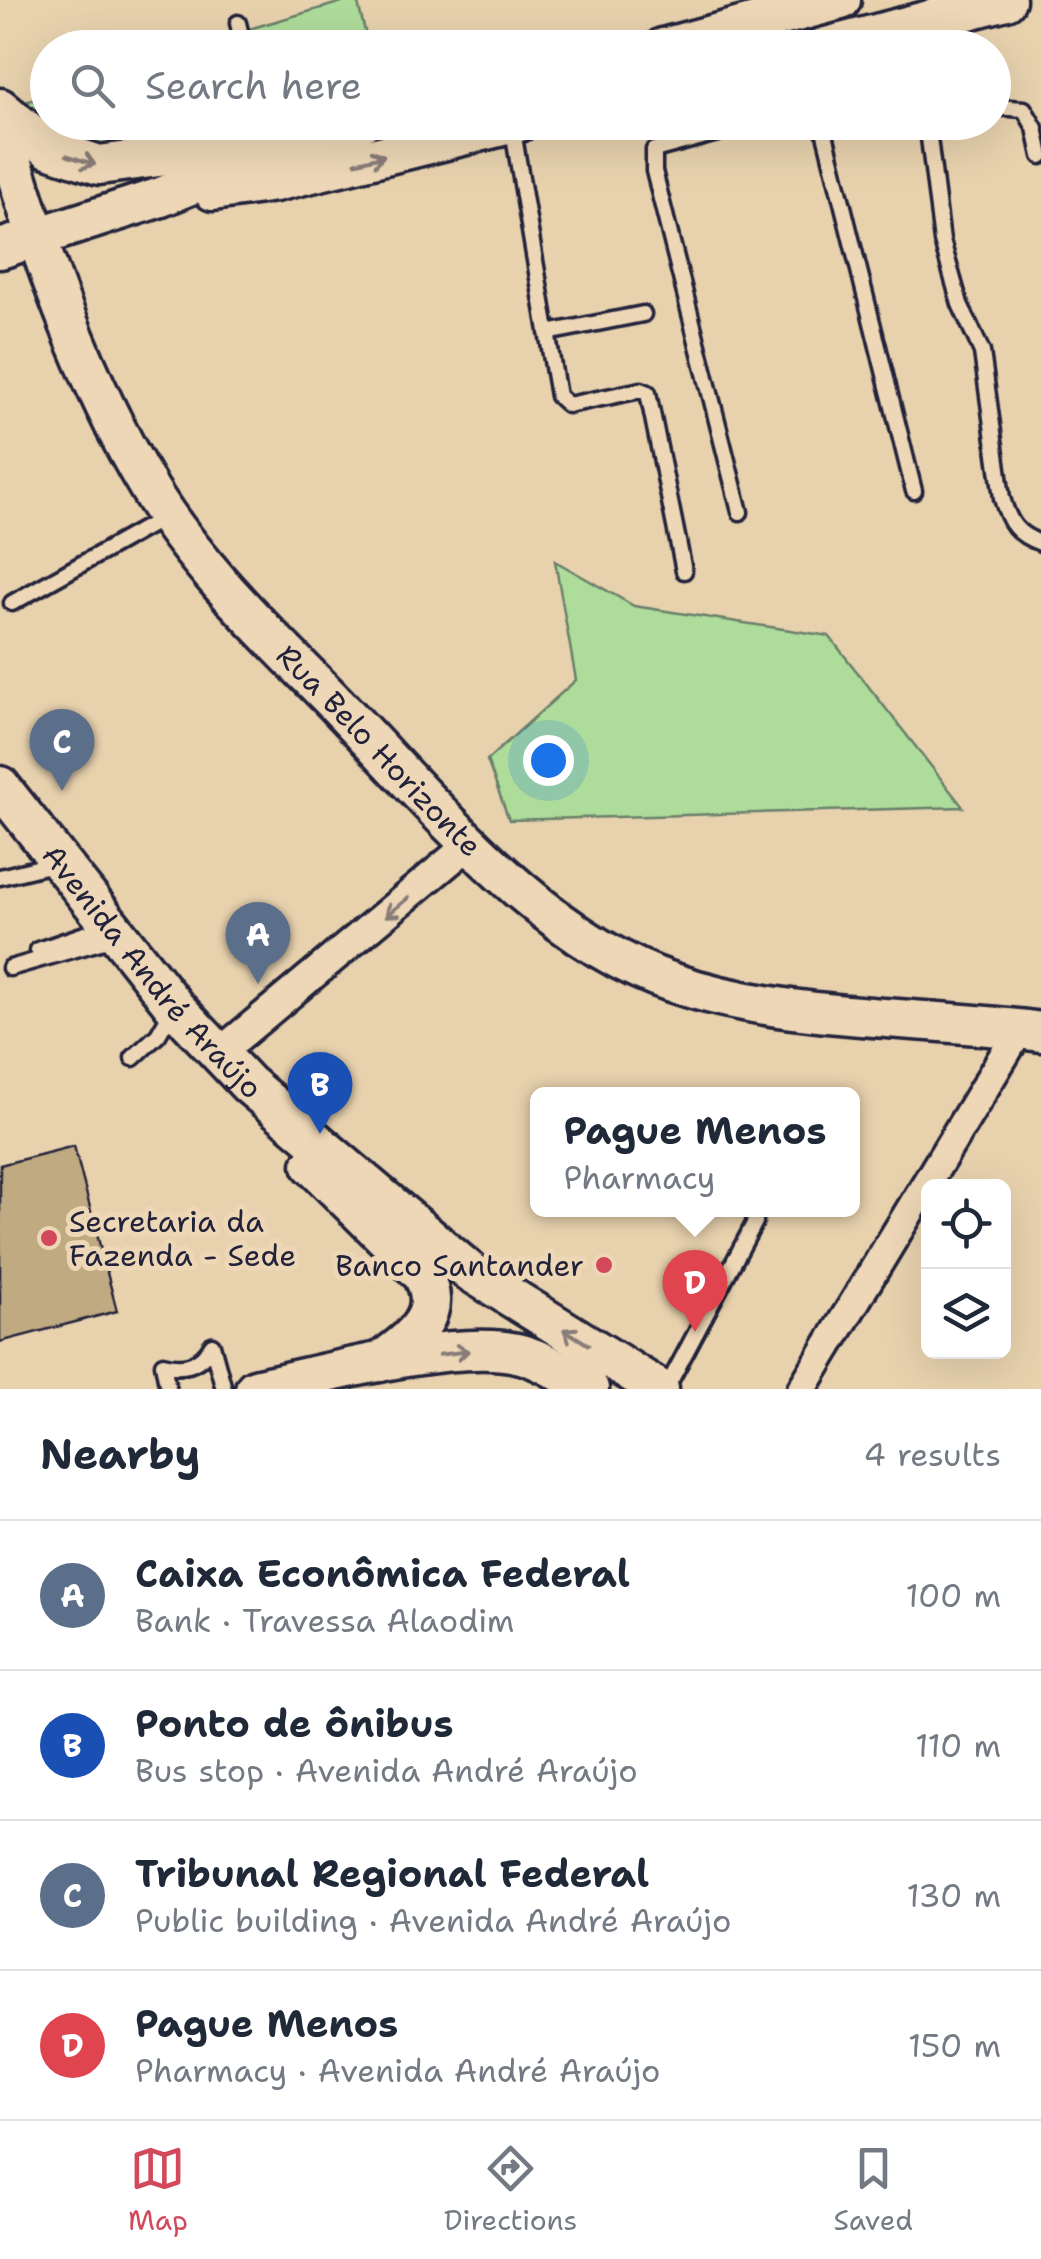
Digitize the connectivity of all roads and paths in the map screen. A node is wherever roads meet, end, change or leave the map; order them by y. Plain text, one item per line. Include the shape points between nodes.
1 (842, 0) edge
2 (1006, 0) edge
3 (238, 23) dead end
4 (240, 30) edge
5 (730, 30) edge
6 (954, 30) edge
7 (0, 108) edge
8 (1011, 108) edge
9 (0, 120) edge
10 (30, 133) edge
11 (38, 140) edge
12 (225, 140) edge
13 (299, 140) edge
14 (450, 140) edge
15 (518, 140) edge
16 (676, 140) edge
17 (826, 140) edge
18 (929, 140) edge
19 (1041, 156) edge
20 (161, 198) junction
21 (18, 244) edge
22 (642, 314) dead end
23 (547, 333) junction
24 (914, 492) dead end
25 (740, 512) dead end
26 (167, 516) junction
27 (1041, 543) edge
28 (684, 571) dead end
29 (12, 603) dead end
30 (0, 786) edge
31 (471, 842) junction
32 (60, 862) junction
33 (0, 878) edge
34 (113, 932) junction
35 (8, 964) dead end
36 (175, 1007) junction
37 (1031, 1031) edge
38 (218, 1054) junction
39 (132, 1058) dead end
40 (248, 1084) junction
41 (754, 1217) edge
42 (380, 1362) junction
43 (168, 1389) edge
44 (224, 1389) edge
45 (255, 1389) edge
46 (589, 1389) edge
47 (658, 1389) edge
48 (666, 1389) edge
49 (802, 1389) edge

1 - 5 main road
2 - 6 main road
3 - 4 lane
7 -> 10 main road
8 - 19 lane via 1024,109
9 - 21 main road, Rua Belo Horizonte
11 -> 12 main road via 99,166
13 - 20 main road
20 -> 14 main road via 275,182
15 - 23 lane
16 - 25 lane via 654,150 654,171
17 - 24 lane
18 - 27 lane via 942,240 982,352 1002,498 1022,536
20 - 21 main road
21 - 26 main road, Rua Belo Horizonte
22 - 23 lane
23 - 28 lane via 561,402 641,390 652,398
26 - 29 lane
26 - 31 main road, Rua Belo Horizonte via 230,594
30 - 32 main road, Avenida André Araújo
31 - 37 main road, Rua Belo Horizonte via 576,934 673,983 782,1006
31 -> 38 street
32 - 33 lane
32 - 34 main road, Avenida André Araújo
34 - 35 lane
34 - 36 main road, Avenida André Araújo
36 - 38 main road, Avenida André Araújo
36 - 39 lane via 158,1035
37 - 49 street
38 - 40 main road, Avenida André Araújo
40 - 42 main road via 296,1147 432,1290 420,1328
47 -> 40 main road, Avenida André Araújo via 469,1271
41 - 48 lane
42 - 45 main road
42 -> 46 main road via 485,1349 519,1353
43 - 44 lane via 163,1364 187,1367 212,1346

